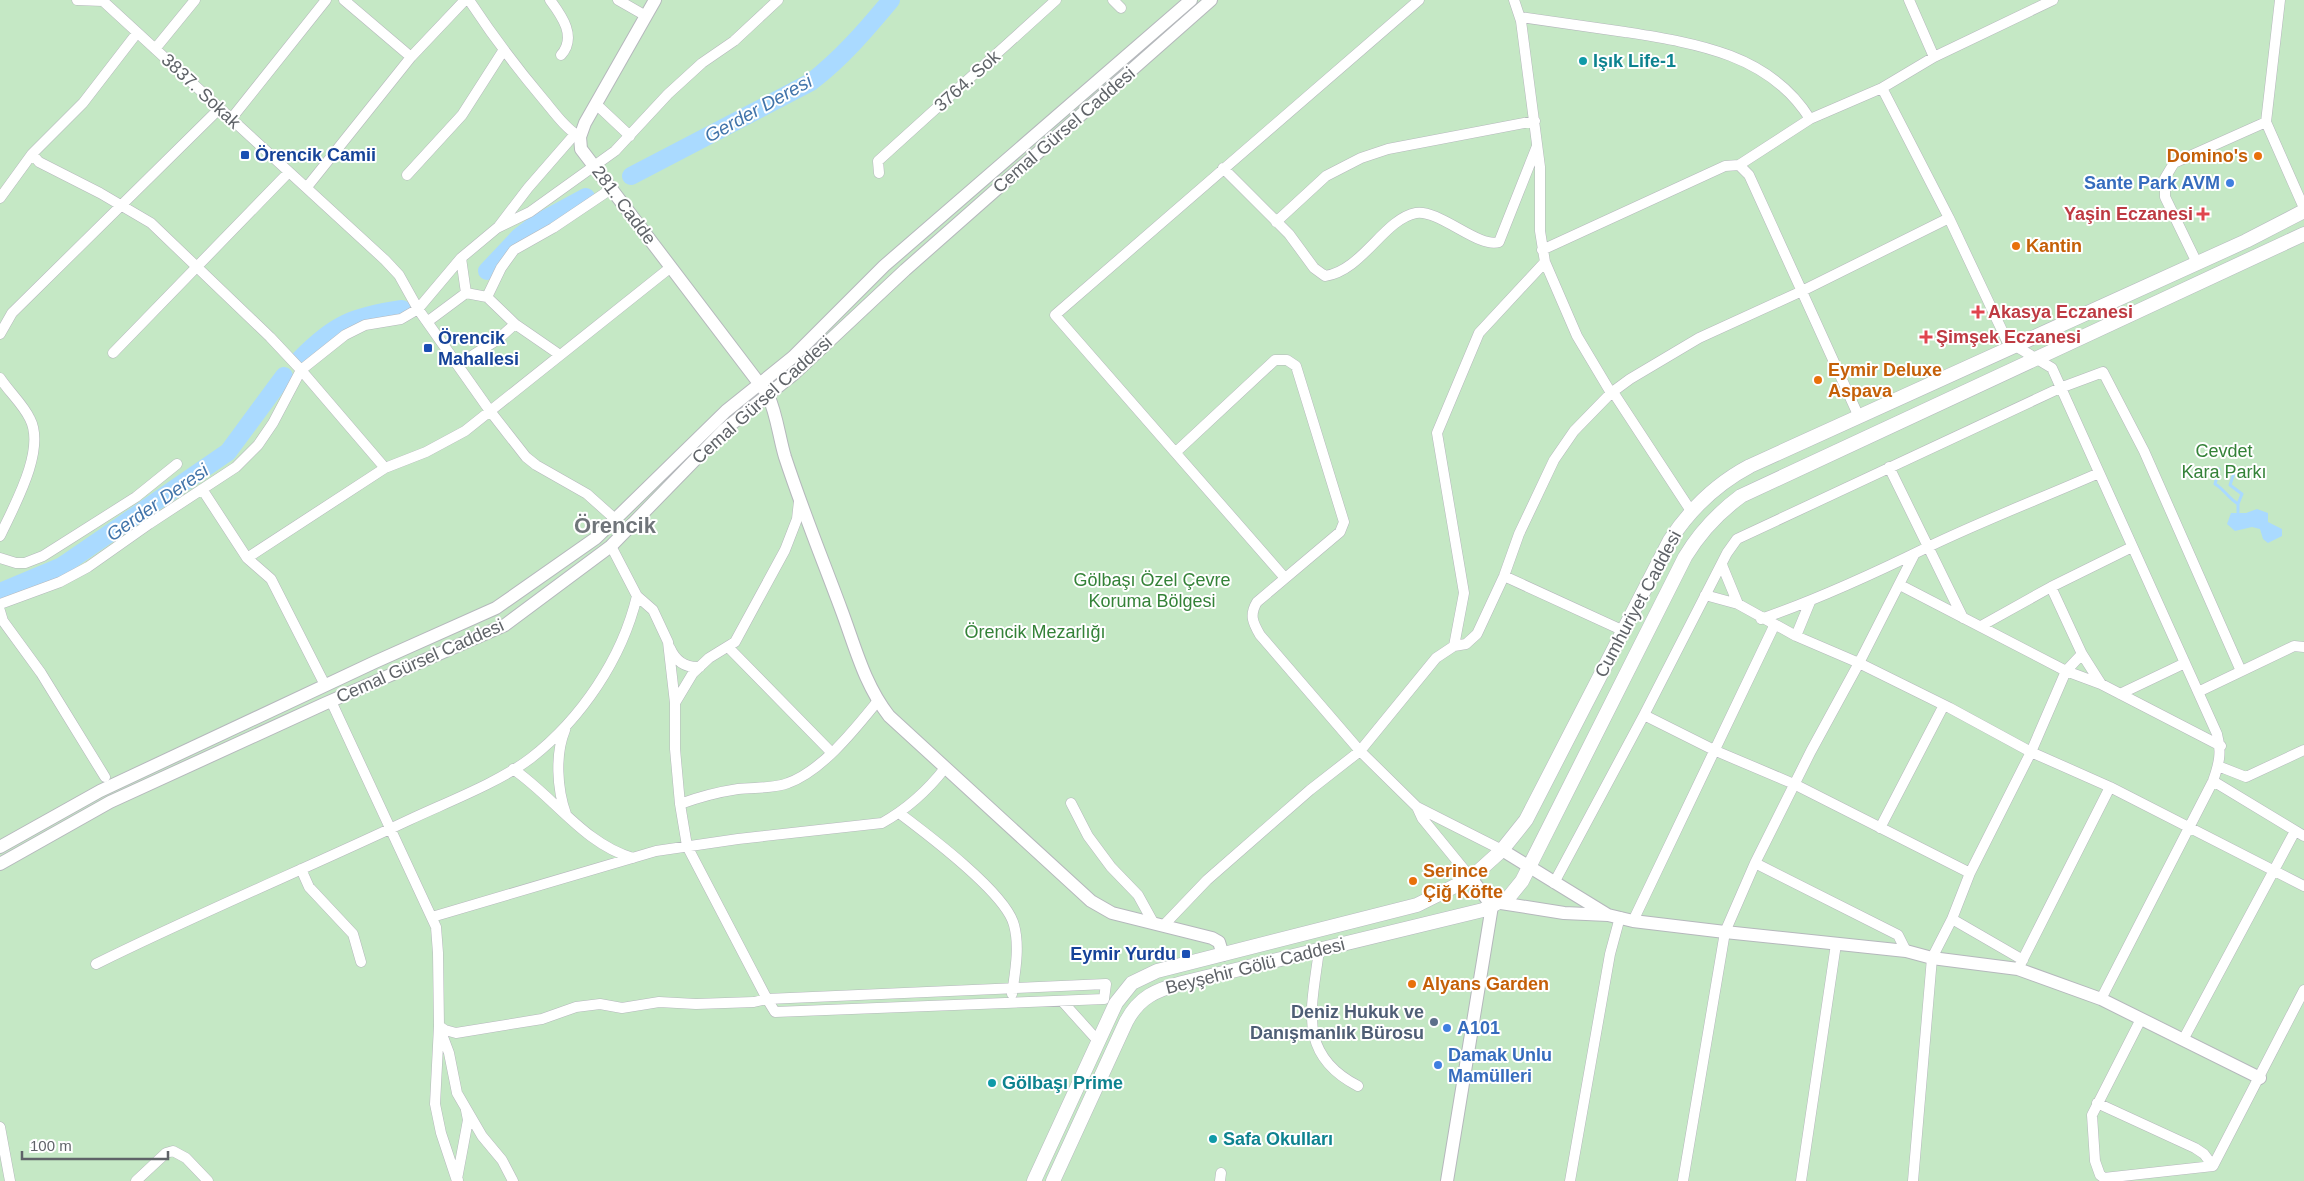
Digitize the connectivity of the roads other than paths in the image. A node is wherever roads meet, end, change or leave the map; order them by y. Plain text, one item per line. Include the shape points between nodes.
1 (77, 0) edge
2 (103, 0) edge
3 (196, 0) edge
4 (326, 0) edge
5 (344, 0) edge
6 (467, 0) edge
7 (550, 0) edge
8 (618, 0) edge
9 (654, 0) edge
10 (778, 0) edge
11 (1056, 0) edge
12 (1113, 0) edge
13 (1191, 0) edge
14 (1211, 0) edge
15 (1419, 0) edge
16 (1514, 0) edge
17 (1909, 0) edge
18 (2053, 0) edge
19 (2280, 0) edge
20 (1121, 8) dead end
21 (646, 16) junction
22 (1520, 17) junction
23 (137, 33) junction
24 (155, 49) junction
25 (503, 51) junction
26 (561, 55) dead end
27 (411, 57) junction
28 (1934, 57) junction
29 (1882, 88) junction
30 (596, 104) junction
31 (219, 109) junction
32 (231, 119) junction
33 (1810, 119) junction
34 (1535, 122) junction
35 (2266, 122) junction
36 (578, 136) junction
37 (630, 136) junction
38 (1537, 146) junction
39 (32, 154) junction
40 (593, 165) junction
41 (1738, 165) junction
42 (1223, 168) junction
43 (288, 173) junction
44 (879, 173) dead end
45 (407, 176) dead end
46 (306, 186) junction
47 (611, 189) junction
48 (0, 198) edge
49 (121, 205) junction
50 (2304, 210) edge
51 (1948, 218) junction
52 (1276, 222) junction
53 (497, 228) junction
54 (2304, 234) edge
55 (1542, 250) junction
56 (461, 258) junction
57 (1544, 262) junction
58 (2197, 263) junction
59 (197, 266) junction
60 (671, 267) junction
61 (1802, 291) junction
62 (466, 293) junction
63 (487, 297) junction
64 (418, 309) junction
65 (427, 322) junction
66 (515, 324) junction
67 (0, 334) edge
68 (2013, 347) junction
69 (112, 353) dead end
70 (560, 355) junction
71 (2037, 359) junction
72 (459, 364) junction
73 (301, 370) junction
74 (0, 378) edge
75 (759, 384) junction
76 (2060, 388) junction
77 (1612, 392) junction
78 (768, 395) junction
79 (490, 411) junction
80 (1859, 417) junction
81 (1176, 452) junction
82 (177, 464) dead end
83 (1889, 467) junction
84 (385, 468) junction
85 (2099, 473) junction
86 (202, 489) junction
87 (799, 498) junction
88 (1691, 511) junction
89 (615, 519) junction
90 (0, 536) edge
91 (611, 546) junction
92 (2132, 547) junction
93 (1927, 548) junction
94 (1914, 555) junction
95 (0, 558) edge
96 (247, 558) junction
97 (1722, 565) junction
98 (1504, 576) junction
99 (1285, 578) junction
100 (1900, 585) junction
101 (2051, 587) junction
102 (1705, 595) junction
103 (637, 596) junction
104 (1810, 602) junction
105 (0, 604) edge
106 (1738, 604) junction
107 (0, 611) edge
108 (1963, 618) junction
109 (1761, 619) junction
110 (1774, 626) junction
111 (1981, 626) junction
112 (1624, 631) junction
113 (1796, 636) junction
114 (668, 642) junction
115 (1454, 646) junction
116 (2304, 647) edge
117 (729, 648) junction
118 (2082, 654) junction
119 (1859, 663) junction
120 (2185, 663) junction
121 (700, 667) junction
122 (2066, 671) junction
123 (2240, 672) junction
124 (2101, 684) junction
125 (325, 685) junction
126 (2198, 692) junction
127 (2120, 694) junction
128 (331, 700) junction
129 (877, 702) junction
130 (675, 703) junction
131 (1944, 705) junction
132 (1644, 715) junction
133 (568, 724) junction
134 (2220, 746) junction
135 (2304, 750) edge
136 (1360, 751) junction
137 (1716, 751) junction
138 (831, 752) junction
139 (2031, 752) junction
140 (2218, 766) junction
141 (945, 768) junction
142 (513, 769) junction
143 (104, 777) dead end
144 (2213, 782) junction
145 (1794, 784) junction
146 (2110, 787) junction
147 (1071, 803) dead end
148 (680, 804) junction
149 (1417, 807) junction
150 (899, 813) junction
151 (566, 814) junction
152 (2190, 827) junction
153 (390, 828) junction
154 (1880, 828) junction
155 (2300, 833) edge
156 (687, 846) junction
157 (0, 847) edge
158 (1502, 850) junction
159 (633, 858) junction
160 (1755, 863) junction
161 (0, 864) edge
162 (1529, 868) junction
163 (301, 869) junction
164 (2274, 871) junction
165 (1970, 873) junction
166 (1471, 878) junction
167 (1554, 883) junction
168 (2304, 886) edge
169 (1497, 904) junction
170 (1614, 916) junction
171 (432, 917) junction
172 (1952, 919) junction
173 (1633, 920) junction
174 (1158, 925) junction
175 (1725, 932) junction
176 (1836, 944) junction
177 (1244, 950) junction
178 (1319, 950) junction
179 (1906, 951) junction
180 (1223, 955) junction
181 (1932, 958) junction
182 (1202, 960) junction
183 (361, 962) dead end
184 (96, 964) dead end
185 (2021, 965) junction
186 (1248, 967) junction
187 (1207, 977) junction
188 (1013, 988) junction
189 (2304, 990) edge
190 (1124, 991) junction
191 (1105, 992) junction
192 (767, 998) junction
193 (2100, 999) junction
194 (1062, 1001) junction
195 (1139, 1002) junction
196 (1011, 1003) junction
197 (2141, 1019) junction
198 (438, 1026) junction
199 (2183, 1040) junction
200 (1098, 1041) junction
201 (2260, 1078) junction
202 (1358, 1086) dead end
203 (2097, 1103) junction
204 (464, 1104) junction
205 (0, 1126) edge
206 (2213, 1166) junction
207 (10, 1181) edge
208 (136, 1181) edge
209 (208, 1181) edge
210 (457, 1181) edge
211 (514, 1181) edge
212 (1034, 1181) edge
213 (1053, 1181) edge
214 (1447, 1181) edge
215 (1570, 1181) edge
216 (1683, 1181) edge
217 (1801, 1181) edge
218 (1913, 1181) edge

1 - 2 street, 3837. Sokak
2 - 23 street, 3837. Sokak
3 - 24 street
4 - 32 street
5 - 27 street
6 - 25 street
6 - 27 street
7 - 26 street via 567,25 567,46
8 - 21 street
9 - 21 street
10 - 37 street via 734,41 674,88
11 - 44 street, 3764. Sok via 878,161
12 - 20 street
13 - 75 street, Cemal Gürsel Caddesi via 884,266 793,357
14 - 78 street, Cemal Gürsel Caddesi
15 - 42 street
16 - 22 street
17 - 28 street
18 - 28 street
19 - 35 street
21 - 30 street
22 - 33 street via 1680,40 1722,52 1775,78 1801,104
22 - 34 street
23 - 24 street, 3837. Sokak
23 - 39 street via 83,103
24 - 31 street, 3837. Sokak
25 - 36 street
25 - 45 street via 462,115
27 - 46 street
28 - 29 street
29 - 33 street
29 - 51 street
30 - 36 street
30 - 37 street
31 - 32 street, 3837. Sokak
31 - 49 street
32 - 43 street, 3837. Sokak
33 - 41 street
34 - 38 street
34 - 52 street via 1417,143 1361,158 1326,176
35 - 50 street
35 - 58 street via 2174,163 2165,178 2166,197
36 - 40 street, 281. Cadde via 581,149
36 - 53 street via 528,188
37 - 40 street via 615,151
38 - 52 street via 1499,242 1417,213 1404,217 1368,251 1338,273 1325,276 1314,268
38 - 55 street
39 - 48 street
39 - 49 street via 39,162
40 - 47 street, 281. Cadde
40 - 53 street via 530,212
41 - 55 street via 1725,166
41 - 61 street via 1749,175
42 - 52 street
42 - 81 street via 1055,315
43 - 46 street, 3837. Sokak
43 - 59 street
46 - 64 street, 3837. Sokak via 399,275
47 - 60 street, 281. Cadde
47 - 63 street via 514,250
49 - 59 street via 151,224
49 - 67 street via 12,313
50 - 58 main road, Cumhuriyet Caddesi
51 - 61 street
51 - 68 street via 2007,342
53 - 56 street
54 - 71 main road, Cumhuriyet Caddesi
55 - 57 street
56 - 62 street
56 - 64 street
57 - 77 street via 1577,336
57 - 115 street via 1479,333 1436,433 1464,593
58 - 68 main road, Cumhuriyet Caddesi
59 - 69 street
59 - 73 street
60 - 70 street
60 - 75 street, 281. Cadde
61 - 77 street via 1698,338
61 - 80 street
62 - 63 street
62 - 65 street
63 - 66 street
64 - 65 street, 3837. Sokak
64 - 73 street via 401,319 365,325 345,335
65 - 72 street, 3837. Sokak
66 - 70 street
66 - 72 street via 497,340
68 - 71 street
68 - 80 main road, Cumhuriyet Caddesi
70 - 79 street
71 - 76 street via 2052,368
71 - 162 main road, Cumhuriyet Caddesi via 1741,496 1713,519 1685,557
72 - 79 street, 3837. Sokak
73 - 84 street
73 - 86 street via 258,445 236,467
74 - 90 street via 30,418 35,436 32,458
75 - 78 street, 281. Cadde
75 - 89 street, Cemal Gürsel Caddesi via 726,411
76 - 83 street
76 - 85 street
76 - 123 street via 2103,372 2144,451
77 - 88 street
77 - 98 street via 1574,431 1554,460 1519,534
78 - 87 street
78 - 91 street, Cemal Gürsel Caddesi via 724,430
79 - 84 street via 465,431 426,452
79 - 89 street, 3837. Sokak via 526,457 588,494
80 - 88 main road, Cumhuriyet Caddesi via 1734,474
81 - 99 street
81 - 99 street via 1275,360 1288,360 1296,366 1344,522 1340,532
82 - 95 street via 136,498 43,556 25,563
83 - 93 street
83 - 97 street via 1741,536 1732,545
84 - 96 street
85 - 92 street
85 - 93 street
86 - 96 street
86 - 105 street via 88,567 60,582
87 - 117 street via 797,519 785,550
87 - 129 street via 862,670
88 - 112 main road, Cumhuriyet Caddesi via 1670,540
89 - 125 street, Cemal Gürsel Caddesi via 596,538 496,608
91 - 103 street
91 - 128 street, Cemal Gürsel Caddesi via 505,625
92 - 101 street
92 - 120 street
93 - 94 street
93 - 108 street
94 - 100 street
94 - 104 street
96 - 125 street via 271,579
97 - 102 street
97 - 106 street
98 - 112 street
98 - 115 street via 1477,634 1466,644
99 - 136 street via 1257,602 1252,612 1253,622 1260,635
100 - 108 street
100 - 119 street
101 - 111 street
101 - 118 street
102 - 106 street
102 - 132 street
103 - 114 street via 653,610
103 - 133 street via 613,659
104 - 109 street
104 - 113 street
106 - 109 street
107 - 143 street
108 - 111 street
109 - 110 street
110 - 113 street
110 - 137 street
111 - 122 street
112 - 158 main road, Cumhuriyet Caddesi via 1526,820
113 - 119 street
114 - 121 street via 672,653 682,664
114 - 130 street
115 - 136 street via 1436,658
116 - 123 street via 2294,646
117 - 121 street via 709,658
117 - 138 street
118 - 122 street
118 - 124 street
119 - 131 street
119 - 145 street
120 - 126 street
120 - 127 street
121 - 130 street
122 - 124 street
122 - 139 street
123 - 126 street
124 - 127 street
125 - 157 street, Cemal Gürsel Caddesi via 100,791
126 - 134 street
127 - 134 street
128 - 153 street
128 - 161 street, Cemal Gürsel Caddesi via 110,802
129 - 138 street
129 - 141 street
130 - 148 street
131 - 139 street
131 - 154 street
132 - 137 street
132 - 167 street
133 - 142 street via 529,760
133 - 151 street via 561,739 559,782
134 - 140 street
135 - 140 street via 2246,778
136 - 149 street
136 - 174 street via 1310,790
137 - 145 street
137 - 173 street
138 - 148 street via 787,784 713,793
139 - 146 street
139 - 165 street
140 - 144 street
141 - 150 street via 934,783
141 - 174 street via 1091,901 1112,913
142 - 151 street
142 - 153 street
144 - 152 street
144 - 155 street
145 - 154 street
145 - 160 street
146 - 152 street
146 - 185 street
147 - 174 street via 1088,836 1138,895
148 - 156 street
149 - 158 street
149 - 166 street via 1422,818
150 - 156 street via 882,822
150 - 188 street via 956,859 1007,909 1014,924 1016,943
151 - 159 street via 598,842 618,854
152 - 164 street
152 - 193 street
153 - 163 street
153 - 171 street
154 - 165 street
155 - 164 street
156 - 159 street
156 - 192 street
158 - 162 street
158 - 166 main road, Cumhuriyet Caddesi
159 - 171 street
160 - 175 street
160 - 179 street via 1898,935
162 - 167 street
162 - 169 main road via 1514,891
163 - 183 street via 309,887 353,934
163 - 184 street
164 - 168 street
164 - 199 street
165 - 172 street
166 - 169 street
166 - 177 main road, Cumhuriyet Caddesi via 1400,912
167 - 170 street
169 - 170 street
169 - 178 main road, Beyşehir Gölü Caddesi
169 - 214 street
170 - 173 street
170 - 215 street
171 - 198 street via 438,953
172 - 181 street
172 - 185 street
173 - 175 street
174 - 180 street via 1212,938 1219,942
175 - 176 street
175 - 216 street
176 - 179 street
176 - 217 street
177 - 180 main road, Cumhuriyet Caddesi
177 - 186 main road
178 - 186 main road, Beyşehir Gölü Caddesi
178 - 202 street via 1311,1030 1323,1055 1344,1077
179 - 181 street
180 - 182 main road, Cumhuriyet Caddesi
181 - 185 street
181 - 218 street
182 - 187 main road
182 - 190 main road, Cumhuriyet Caddesi via 1144,976
185 - 193 street
186 - 187 main road, Beyşehir Gölü Caddesi
187 - 195 main road, Beyşehir Gölü Caddesi via 1159,990
188 - 191 street via 1106,984
188 - 192 street
188 - 196 street
189 - 201 street
190 - 191 street
190 - 195 main road
190 - 200 main road
191 - 194 street via 1104,999
192 - 196 street via 775,1012
192 - 198 street via 754,1002 658,1002 622,1008 600,1004 576,1006 542,1019 456,1033
193 - 197 street
194 - 196 street
194 - 200 street
195 - 213 main road, Beyşehir Gölü Caddesi via 1126,1022
197 - 199 street
197 - 203 street
198 - 204 street via 449,1053 457,1092
198 - 210 street via 436,1104 441,1133
199 - 201 street
200 - 212 main road
201 - 206 street
203 - 206 street via 2195,1148
203 - 206 street via 2092,1115 2095,1161 2104,1178
204 - 210 street via 468,1120
204 - 211 street
205 - 207 street
208 - 209 street via 166,1153 173,1151 186,1158

